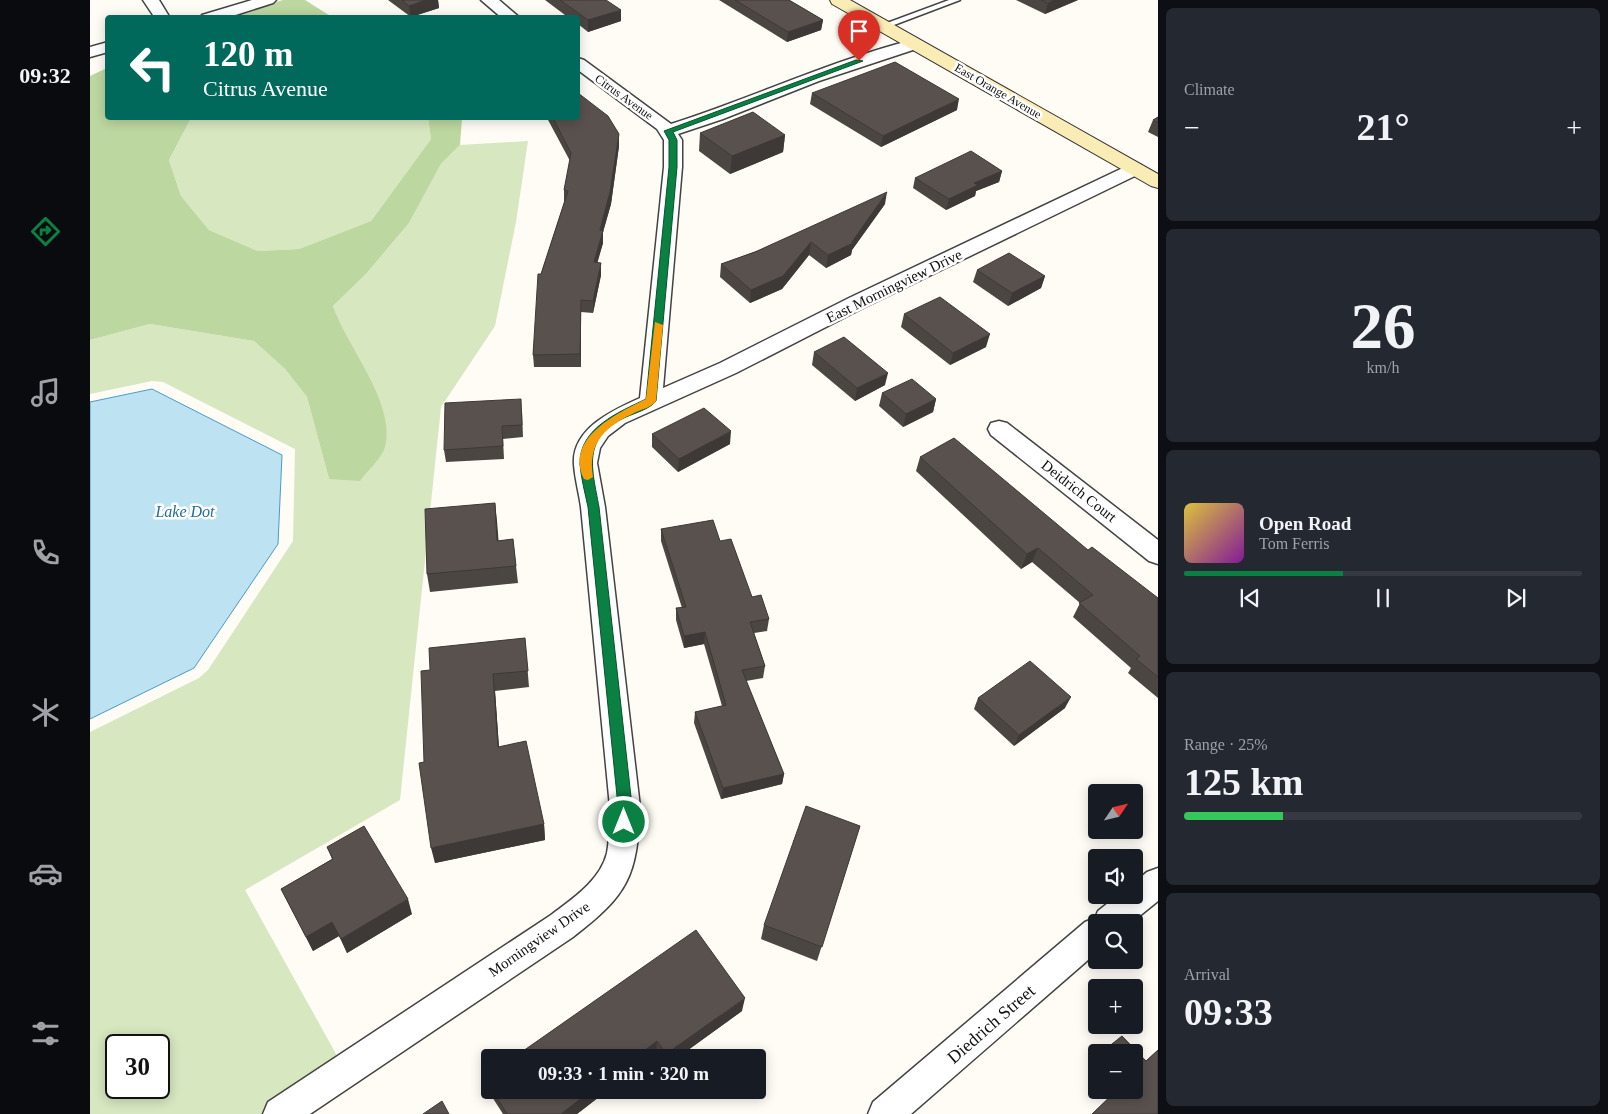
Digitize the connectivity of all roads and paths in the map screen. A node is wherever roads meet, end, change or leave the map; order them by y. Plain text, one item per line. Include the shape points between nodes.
1 (151, 0) edge
2 (268, 0) edge
3 (489, 0) edge
4 (838, 0) edge
5 (956, 0) edge
6 (161, 15) edge
7 (218, 15) edge
8 (509, 15) edge
9 (883, 26) junction
10 (916, 44) junction
11 (105, 48) edge
12 (90, 52) edge
13 (580, 63) edge
14 (668, 131) junction
15 (1135, 169) junction
16 (1158, 182) edge
17 (651, 401) junction
18 (999, 429) dead end
19 (1158, 554) edge
20 (1158, 882) edge
21 (1119, 914) edge
22 (1088, 940) edge
23 (280, 1114) edge
24 (885, 1114) edge

1 - 6 street
2 - 7 street
3 - 8 street
4 - 9 main road, East Orange Avenue
5 - 9 lane
9 - 10 main road, East Orange Avenue
10 - 14 street via 812,77
10 - 15 main road, East Orange Avenue
11 - 12 street
13 - 14 street, Citrus Avenue
14 - 17 street, Citrus Avenue via 673,140 673,167
15 - 16 main road, East Orange Avenue
15 - 17 street, East Morningview Drive via 728,368
17 - 23 street, Morningview Drive via 617,417 600,430 589,446 585,463 593,507 625,806 622,853 615,874 592,904 562,926
18 - 19 street, Deidrich Court
20 - 21 street
22 - 24 street, Diedrich Street

